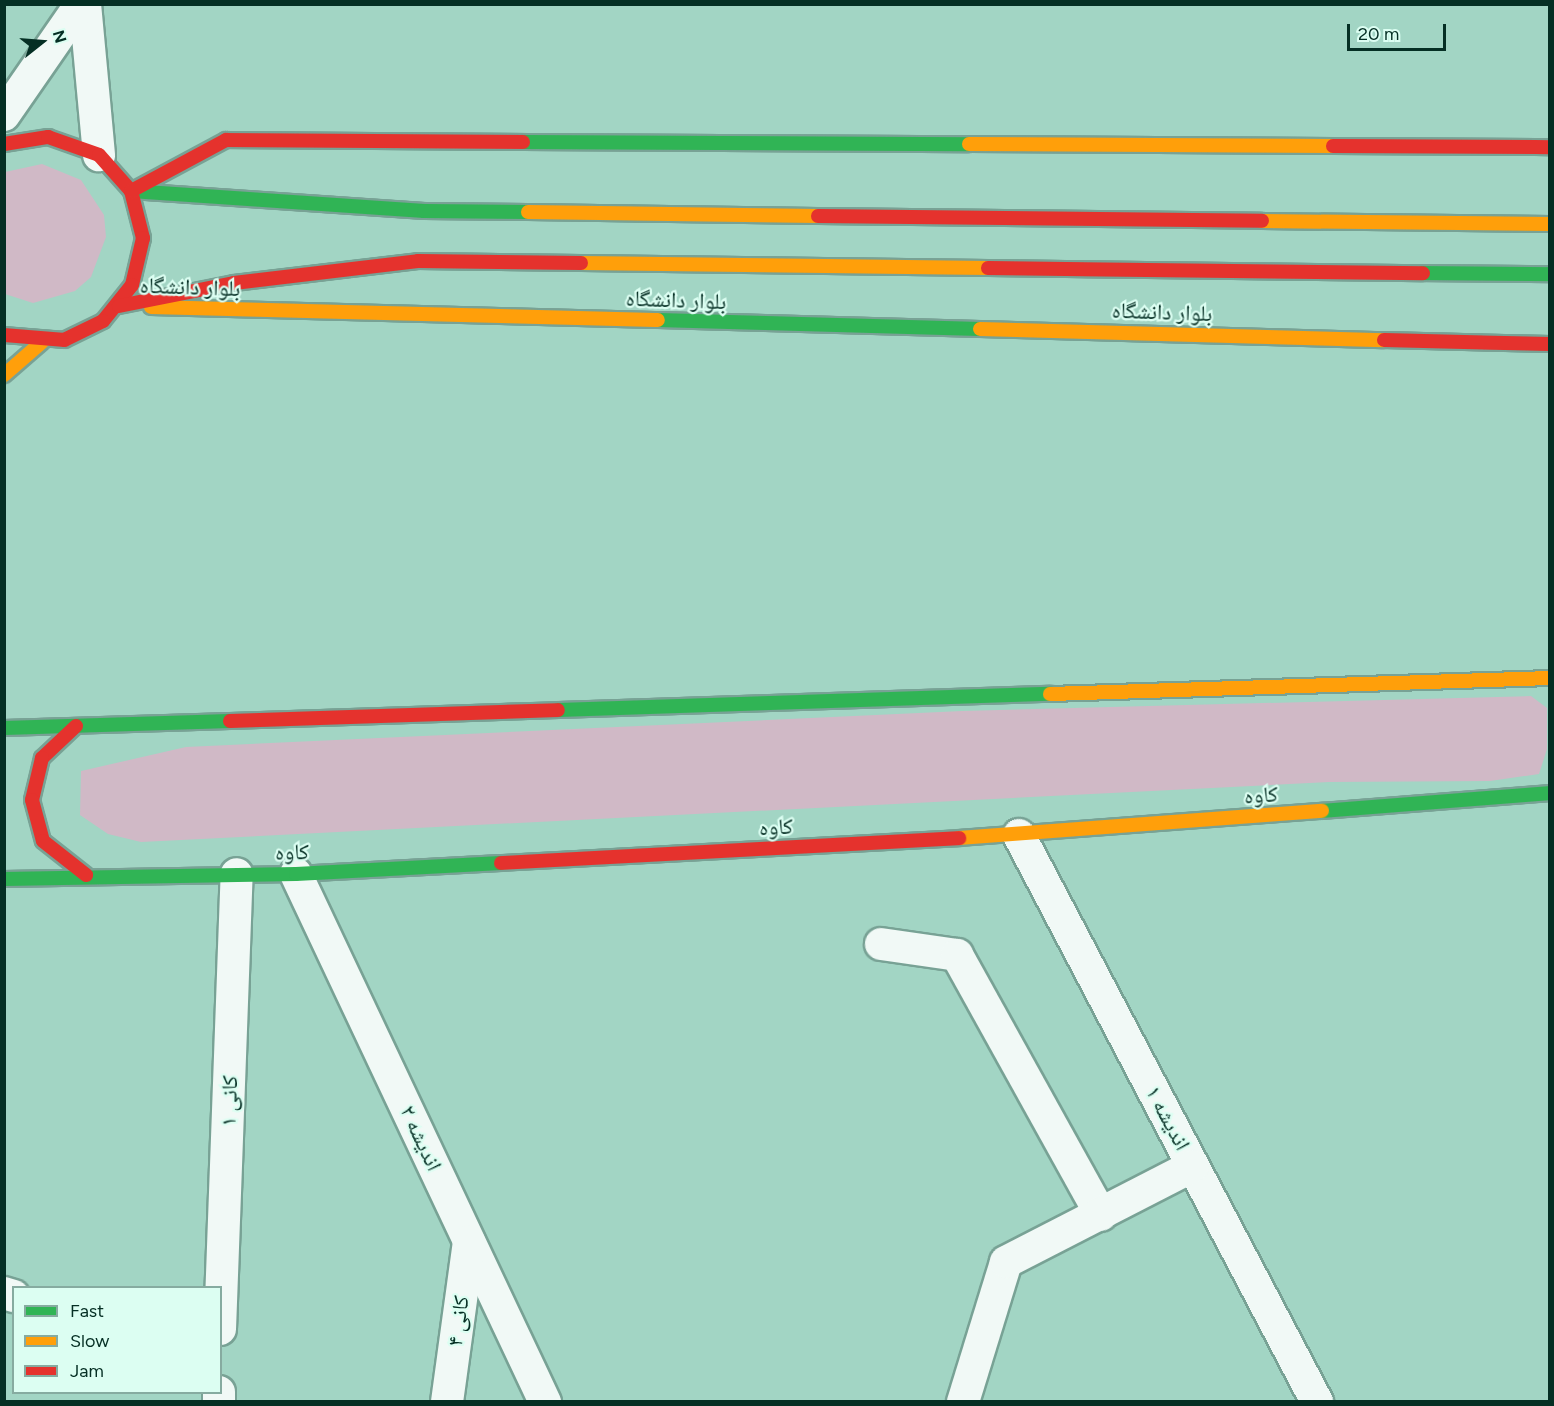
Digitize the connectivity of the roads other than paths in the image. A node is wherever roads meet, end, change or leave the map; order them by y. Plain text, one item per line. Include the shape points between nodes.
1 (83, 4) edge
2 (4, 115) edge
3 (4, 144) edge
4 (1550, 147) edge
5 (99, 155) junction
6 (131, 191) junction
7 (424, 211) junction
8 (1550, 224) edge
9 (407, 225) dead end
10 (407, 244) dead end
11 (418, 261) junction
12 (1550, 274) edge
13 (119, 306) junction
14 (4, 335) edge
15 (42, 342) junction
16 (1550, 344) edge
17 (4, 375) edge
18 (1550, 678) edge
19 (76, 726) junction
20 (4, 728) edge
21 (1550, 793) edge
22 (1019, 835) junction
23 (237, 874) junction
24 (296, 874) junction
25 (86, 875) junction
26 (4, 879) edge
27 (881, 944) dead end
28 (1193, 1166) junction
29 (1101, 1215) junction
30 (469, 1242) junction
31 (222, 1286) edge
32 (447, 1401) edge
33 (545, 1401) edge
34 (963, 1401) edge
35 (1317, 1401) edge

1 - 2 street
1 - 5 street
3 - 5 main road via 48,137
4 - 6 main road via 226,140
5 - 6 main road
6 - 7 main road
6 - 13 main road via 143,238 135,277
7 - 8 main road
7 - 9 main road
10 - 11 main road
11 - 12 main road, بلوار دانشگاه
11 - 13 main road, بلوار دانشگاه via 234,283
13 - 15 main road via 84,332
13 - 16 main road, بلوار دانشگاه
14 - 15 main road
15 - 17 main road
18 - 19 main road
19 - 20 main road
19 - 25 main road via 42,758 32,800 43,841
21 - 22 main road, کاوه
22 - 24 main road, کاوه
22 - 28 street, اندیشه ۱
23 - 24 main road, کاوه
23 - 25 main road, کاوه
23 - 31 street, کانی ۱
24 - 30 street, اندیشه ۲
25 - 26 main road, کاوه
27 - 29 street via 957,955
28 - 29 street
28 - 35 street, اندیشه ۱
29 - 34 street via 1006,1262
30 - 32 street, کانی ۴
30 - 33 street, اندیشه ۲

